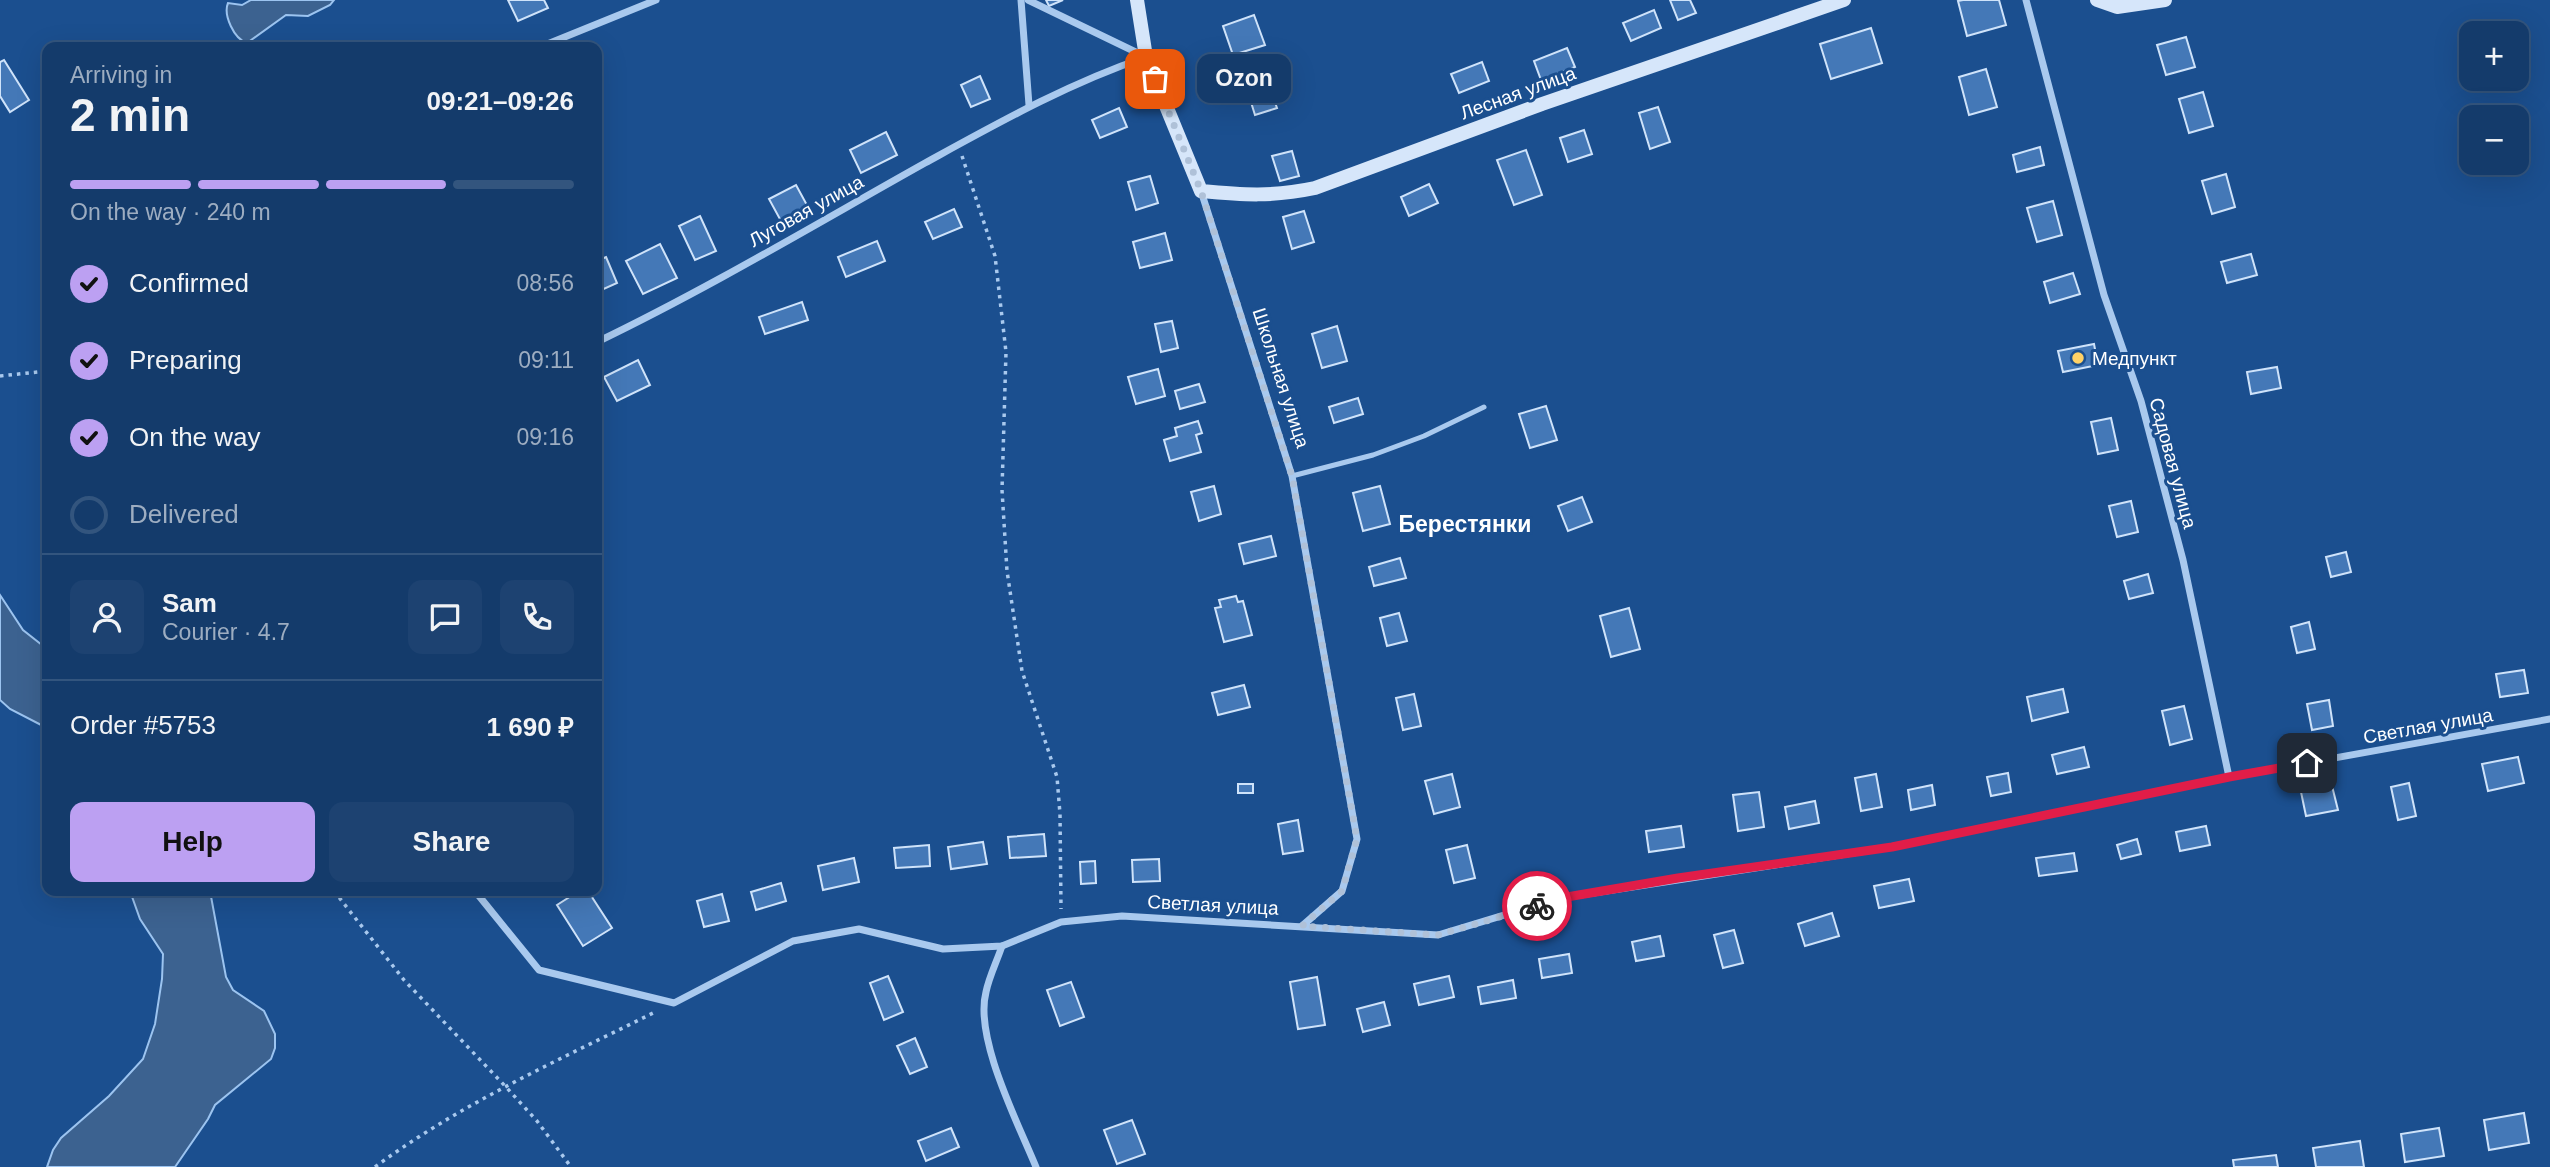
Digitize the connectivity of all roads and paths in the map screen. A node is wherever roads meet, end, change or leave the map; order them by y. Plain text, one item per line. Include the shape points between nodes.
1 (656, 0) edge
2 (1021, 0) edge
3 (1027, 0) edge
4 (1137, 0) edge
5 (1844, 0) edge
6 (2026, 0) edge
7 (2097, 0) edge
8 (2165, 0) edge
9 (552, 42) edge
10 (1146, 57) junction
11 (1029, 105) junction
12 (958, 145) junction
13 (1201, 191) junction
14 (602, 339) edge
15 (42, 372) edge
16 (0, 376) edge
17 (1484, 407) dead end
18 (1292, 476) junction
19 (2550, 719) edge
20 (2229, 777) junction
21 (338, 896) edge
22 (479, 896) edge
23 (1061, 922) junction
24 (1302, 926) junction
25 (1002, 946) junction
26 (674, 1003) junction
27 (506, 1087) junction
28 (375, 1167) edge
29 (571, 1167) edge
30 (1036, 1167) edge

1 - 9 street
2 - 11 street
3 - 10 street
4 - 10 street, Школьная улица
5 - 13 street, Лесная улица via 1315,188 1255,196
6 - 20 street, Садовая улица via 2104,295 2141,401 2183,560
7 - 8 street via 2117,7
10 - 11 street, Луговая улица
10 - 13 street, Школьная улица
11 - 12 street, Луговая улица
12 - 14 street, Луговая улица
12 - 23 path via 995,256 1006,352 1002,490 1007,571 1022,671 1057,777
13 - 18 street, Школьная улица
15 - 16 path
17 - 18 lane via 1424,436
18 - 24 street, Школьная улица via 1357,839 1342,891
19 - 20 street, Светлая улица
20 - 24 street, Светлая улица via 1892,847 1561,898 1438,935
21 - 27 path via 404,980
22 - 26 street via 539,970
23 - 24 street, Светлая улица via 1122,916
23 - 25 street, Светлая улица
25 - 26 street, Светлая улица via 943,949 859,929 793,941
25 - 30 street via 985,994 985,1031
26 - 27 path
27 - 28 path
27 - 29 path

